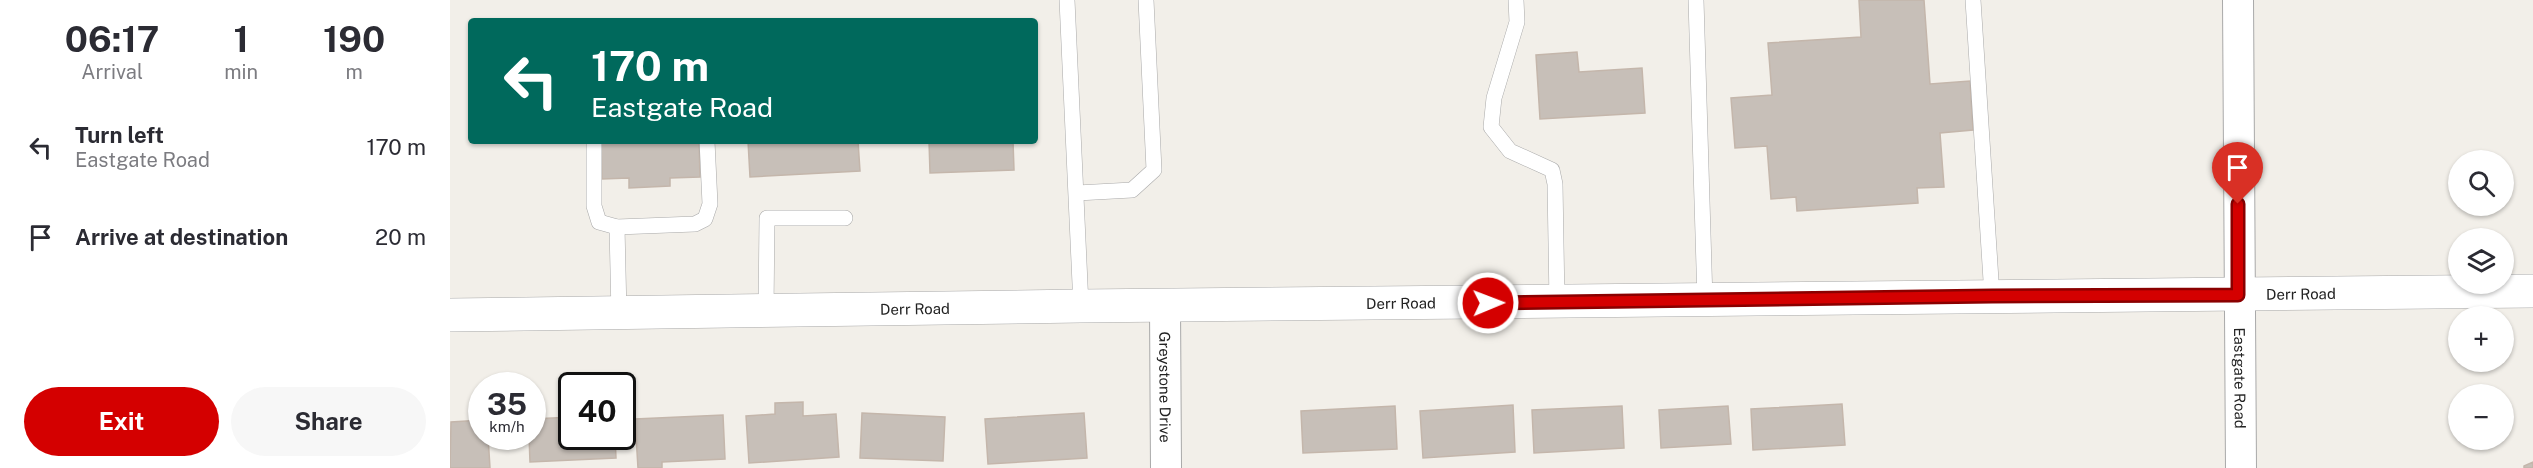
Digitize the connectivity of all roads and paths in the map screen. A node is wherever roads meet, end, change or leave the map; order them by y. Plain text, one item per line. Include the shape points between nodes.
1 (1067, 0) edge
2 (1146, 0) edge
3 (1516, 0) edge
4 (1696, 0) edge
5 (1973, 0) edge
6 (2238, 0) edge
7 (594, 144) edge
8 (707, 144) edge
9 (1077, 193) junction
10 (845, 218) dead end
11 (617, 228) junction
12 (2533, 291) edge
13 (2238, 295) junction
14 (1992, 296) junction
15 (1705, 301) junction
16 (1557, 302) junction
17 (1081, 306) junction
18 (1165, 306) junction
19 (766, 311) junction
20 (619, 314) junction
21 (450, 315) edge
22 (1166, 468) edge
23 (2241, 468) edge

1 - 9 lane
2 - 9 lane via 1154,170 1132,190
3 - 16 lane via 1517,21 1494,98 1491,128 1510,151 1552,170
4 - 15 lane
5 - 14 lane
6 - 13 street, Eastgate Road
7 - 11 lane via 594,206 599,222
8 - 11 lane via 710,204 705,219 695,224
9 - 17 lane
10 - 19 lane via 766,218
11 - 20 lane
12 - 13 street, Derr Road
13 - 14 street, Derr Road
13 - 23 street, Eastgate Road
14 - 15 street, Derr Road
15 - 16 street, Derr Road
16 - 18 street, Derr Road
17 - 18 street, Derr Road
17 - 19 street, Derr Road
18 - 22 street, Greystone Drive
19 - 20 street, Derr Road
20 - 21 street, Derr Road

